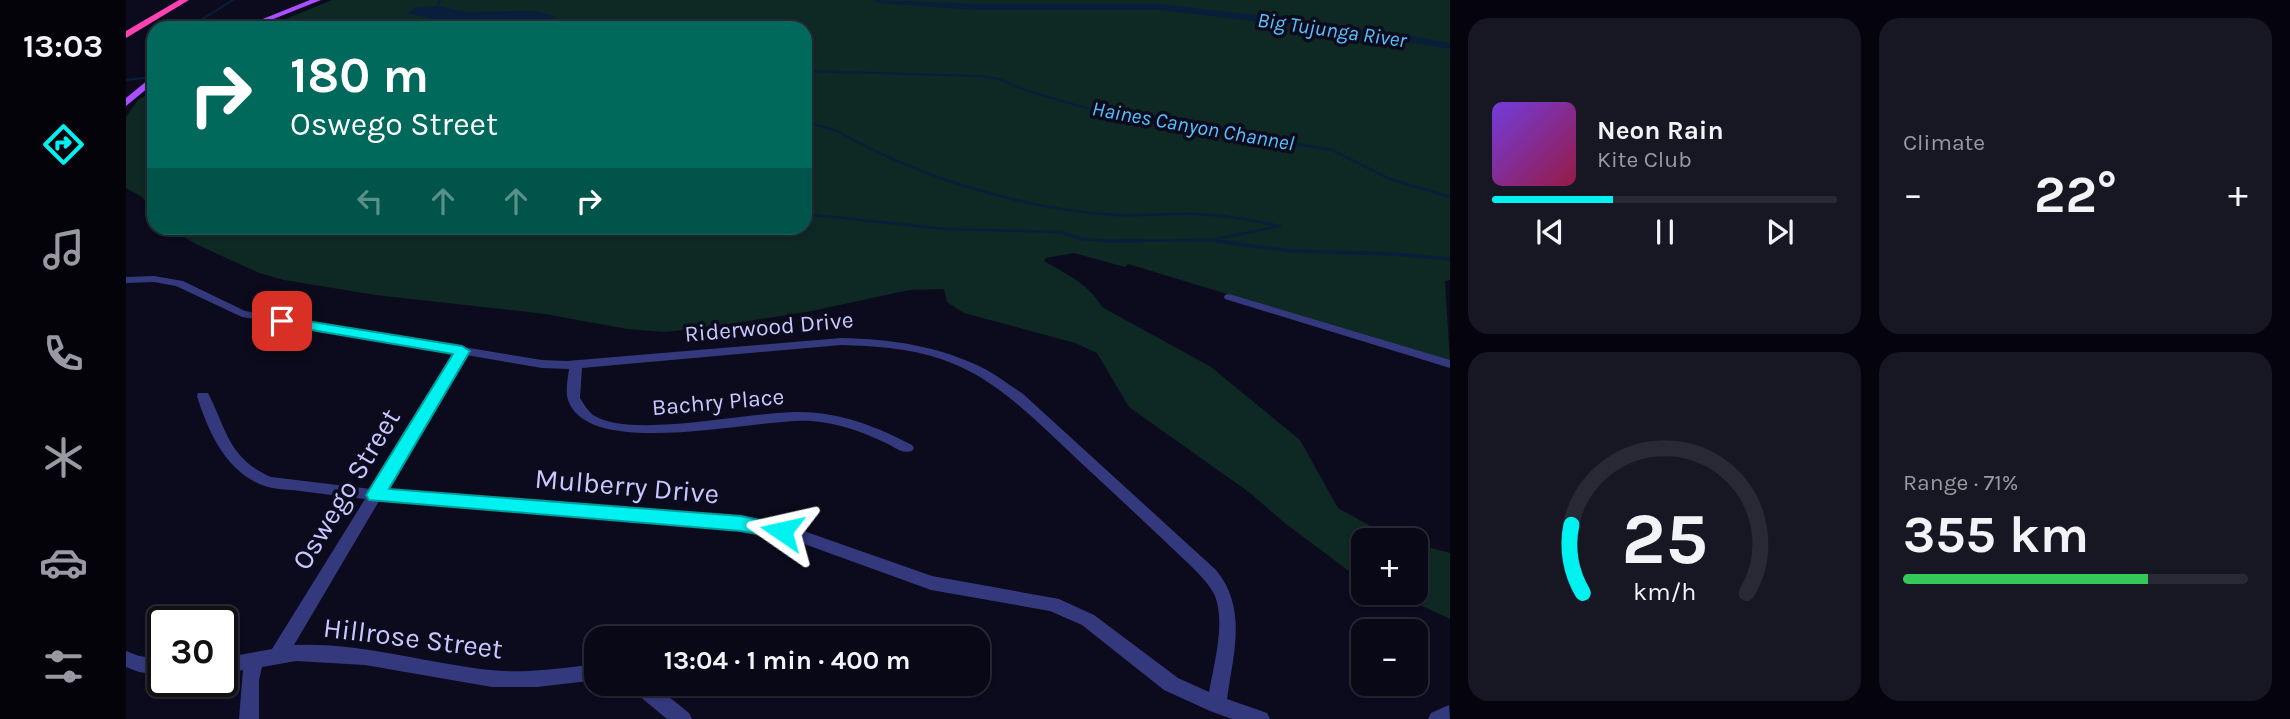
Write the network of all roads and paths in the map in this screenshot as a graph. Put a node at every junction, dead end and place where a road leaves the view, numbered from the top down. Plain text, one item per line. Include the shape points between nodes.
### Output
1 (185, 0) edge
2 (317, 0) edge
3 (150, 21) edge
4 (262, 21) edge
5 (147, 23) edge
6 (126, 35) edge
7 (147, 36) edge
8 (126, 47) edge
9 (147, 84) edge
10 (126, 103) edge
11 (126, 280) edge
12 (1228, 297) dead end
13 (462, 351) junction
14 (1450, 364) edge
15 (576, 365) junction
16 (204, 396) dead end
17 (907, 448) dead end
18 (376, 495) junction
19 (277, 657) junction
20 (126, 659) edge
21 (254, 661) junction
22 (147, 664) edge
23 (238, 664) edge
24 (584, 674) edge
25 (654, 696) edge
26 (1217, 705) junction
27 (249, 719) edge
28 (682, 719) edge
29 (1260, 719) edge

1 - 3 highway
2 - 4 main road
5 - 6 highway
7 - 8 highway
9 - 10 main road
11 - 13 street, Riderwood Drive via 179,283 242,314
12 - 14 street
13 - 15 street, Riderwood Drive
13 - 18 street, Oswego Street
15 - 17 street, Bachry Place via 573,398 577,406 591,419 613,427 653,429 802,416 884,435
15 - 26 street, Riderwood Drive via 851,339 911,346 978,370 1034,411 1214,580 1225,601 1227,621
16 - 18 street, Mulberry Drive via 208,414 234,458 257,478
18 - 19 street, Oswego Street
18 - 26 street, Mulberry Drive via 741,523 782,531 931,583 1052,604 1100,629 1162,679
19 - 21 street, Hillrose Street
19 - 24 street, Hillrose Street via 296,653 365,657 492,679
20 - 22 street
21 - 23 street, Hillrose Street
21 - 27 street
25 - 28 street
26 - 29 street, Mulberry Drive

